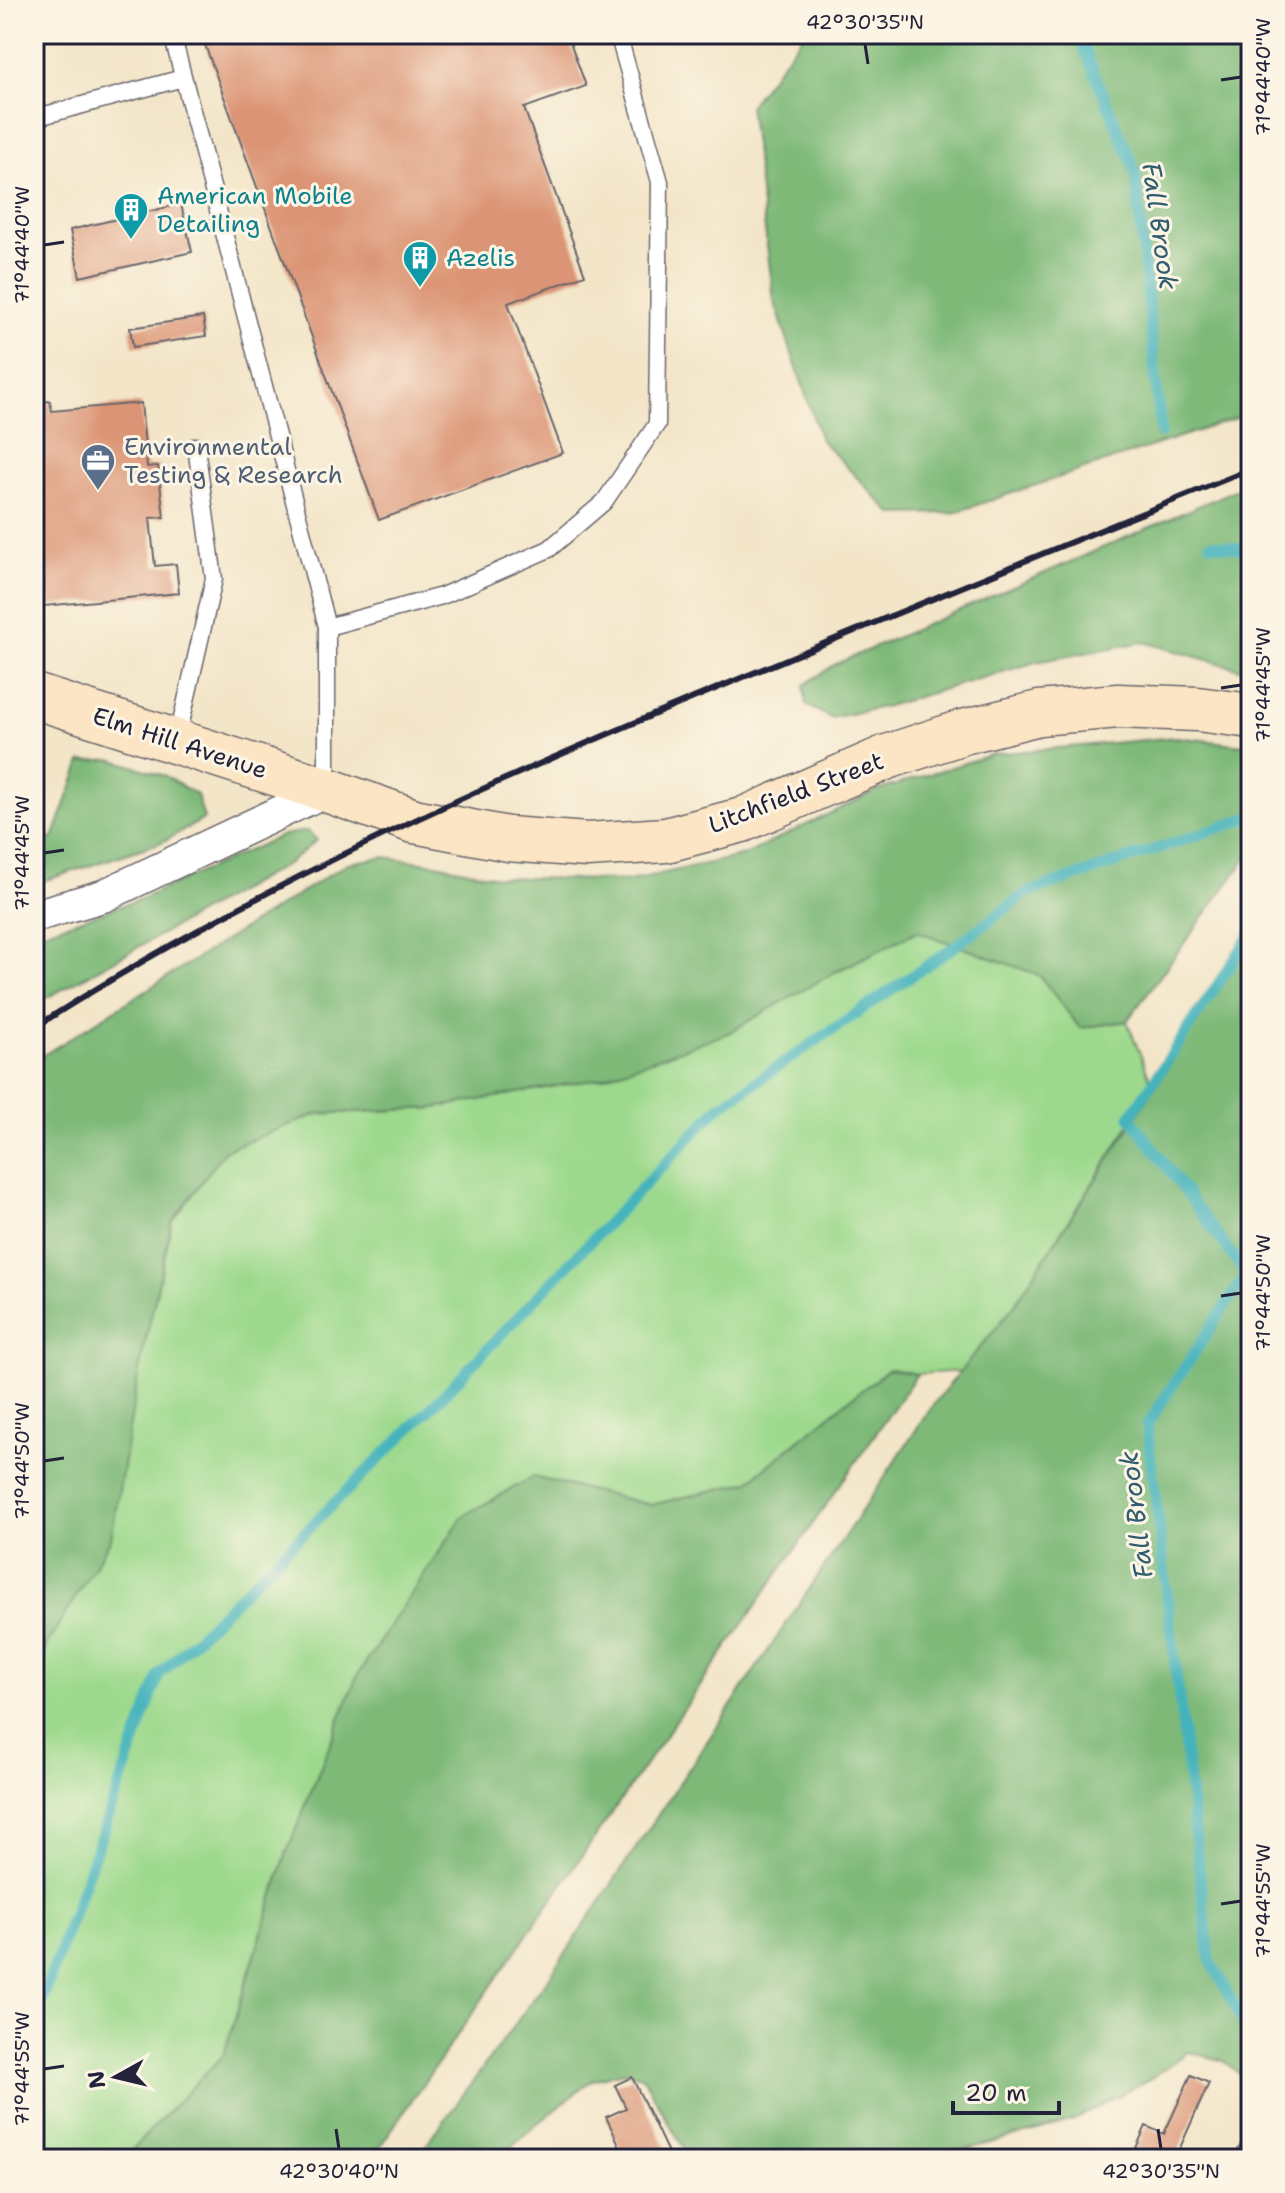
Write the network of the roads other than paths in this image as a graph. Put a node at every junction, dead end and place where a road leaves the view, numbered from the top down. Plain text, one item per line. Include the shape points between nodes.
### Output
1 (172, 34) edge
2 (618, 34) edge
3 (183, 78) junction
4 (34, 118) edge
5 (196, 446) dead end
6 (327, 627) junction
7 (34, 696) edge
8 (1251, 716) edge
9 (176, 742) junction
10 (327, 790) junction
11 (34, 916) edge

1 - 3 lane
2 - 6 lane via 660,182 657,424 604,502 549,549 442,596
3 - 4 lane
3 - 6 lane
5 - 9 lane via 214,579
6 - 10 lane
7 - 9 main road, Elm Hill Avenue
8 - 10 main road, Litchfield Street via 1118,706 1039,713 887,757 742,820 666,840 587,845 508,839 414,821
9 - 10 main road, Elm Hill Avenue
10 - 11 street via 103,896

